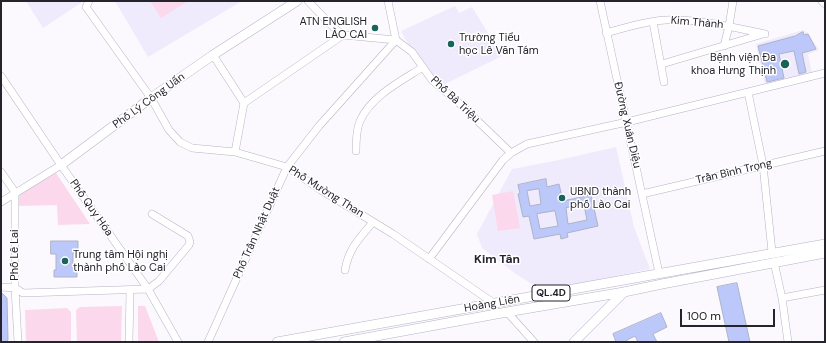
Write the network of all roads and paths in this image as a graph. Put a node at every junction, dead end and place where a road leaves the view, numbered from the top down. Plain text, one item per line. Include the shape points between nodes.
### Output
1 (297, 1) edge
2 (308, 1) edge
3 (388, 1) edge
4 (600, 1) edge
5 (733, 1) edge
6 (87, 4) edge
7 (653, 22) junction
8 (729, 26) junction
9 (606, 33) junction
10 (343, 35) junction
11 (396, 40) junction
12 (724, 46) junction
13 (213, 56) junction
14 (662, 64) junction
15 (423, 67) junction
16 (825, 73) edge
17 (1, 76) edge
18 (664, 82) dead end
19 (748, 92) junction
20 (151, 98) junction
21 (244, 103) junction
22 (627, 122) junction
23 (356, 151) dead end
24 (825, 151) edge
25 (235, 152) junction
26 (511, 153) junction
27 (60, 165) junction
28 (763, 165) junction
29 (287, 167) junction
30 (1, 172) edge
31 (15, 192) junction
32 (642, 194) junction
33 (1, 202) edge
34 (152, 214) dead end
35 (372, 222) junction
36 (825, 244) edge
37 (772, 252) junction
38 (825, 253) edge
39 (429, 259) junction
40 (774, 262) junction
41 (345, 270) dead end
42 (659, 274) junction
43 (624, 280) junction
44 (662, 284) junction
45 (1, 287) edge
46 (15, 288) junction
47 (581, 288) junction
48 (148, 289) junction
49 (825, 290) edge
50 (130, 291) junction
51 (624, 292) junction
52 (782, 298) junction
53 (584, 299) junction
54 (495, 304) junction
55 (507, 312) junction
56 (18, 342) edge
57 (129, 342) edge
58 (178, 342) edge
59 (208, 342) edge
60 (277, 342) edge
61 (344, 342) edge
62 (534, 342) edge
63 (574, 342) edge
64 (788, 342) edge

1 - 13 main road, Phố Lý Công Uẩn
2 - 10 street
3 - 11 street
4 - 9 street, Đường Xuân Diệu
5 - 8 street
6 - 20 street, Phố Mường Than
7 - 8 street, Kim Thành via 678,20
7 - 9 street, Kim Thành
7 - 14 street
8 - 12 street
8 - 12 street, Kim Thành via 765,34
9 - 22 street, Đường Xuân Diệu
10 - 11 street
10 - 21 street
11 - 15 street, Phố Bà Triệu via 412,52
11 - 29 street, Phố Trần Nhật Duật via 319,126
12 - 14 street
13 - 20 main road, Phố Lý Công Uẩn
13 - 21 street
14 - 18 street
15 - 23 street via 396,84 368,108 360,121
15 - 26 street, Phố Bà Triệu via 432,80
16 - 19 street
17 - 27 street, Phố Quy Hóa
19 - 22 street
19 - 28 street
20 - 25 street, Phố Mường Than via 169,130 180,142 201,150
20 - 27 main road, Phố Lý Công Uẩn
21 - 25 street
22 - 26 street via 527,144
22 - 32 street, Đường Xuân Diệu
24 - 28 street, Trần Bình Trọng
25 - 29 street, Phố Mường Than
26 - 39 street via 503,160
27 - 31 street, Phố Lý Công Uẩn
27 - 48 street, Phố Quy Hóa
28 - 32 street, Trần Bình Trọng
28 - 37 street
29 - 35 street, Phố Mường Than
29 - 59 street, Phố Trần Nhật Duật
30 - 31 street
31 - 33 street, Phố Lý Công Uẩn
31 - 46 street, Phố Lê Lai
32 - 42 street, Đường Xuân Diệu
34 - 48 street via 188,236 190,242 159,280
35 - 39 street, Phố Mường Than
35 - 41 street via 351,250
36 - 37 main road, Hoàng Liên / QL.4D
37 - 40 main road
37 - 42 main road, Hoàng Liên / QL.4D
38 - 40 main road, Hoàng Liên / QL.4D
39 - 54 street, Phố Mường Than
40 - 44 main road, Hoàng Liên / QL.4D
40 - 52 street
42 - 43 main road, Hoàng Liên / QL.4D
42 - 44 main road
43 - 47 main road, Hoàng Liên / QL.4D
43 - 51 main road
44 - 51 main road, Hoàng Liên / QL.4D
45 - 46 street
46 - 50 street via 23,293
46 - 56 street, Phố Lê Lai
47 - 53 main road
47 - 54 main road, Hoàng Liên / QL.4D
48 - 50 street
48 - 58 street, Phố Quy Hóa
49 - 52 street
50 - 57 street
51 - 53 main road, Hoàng Liên / QL.4D
51 - 63 main road
52 - 64 street
53 - 55 main road, Hoàng Liên / QL.4D
54 - 55 main road
54 - 60 main road, Hoàng Liên / QL.4D
55 - 61 main road, Hoàng Liên / QL.4D
55 - 62 street

